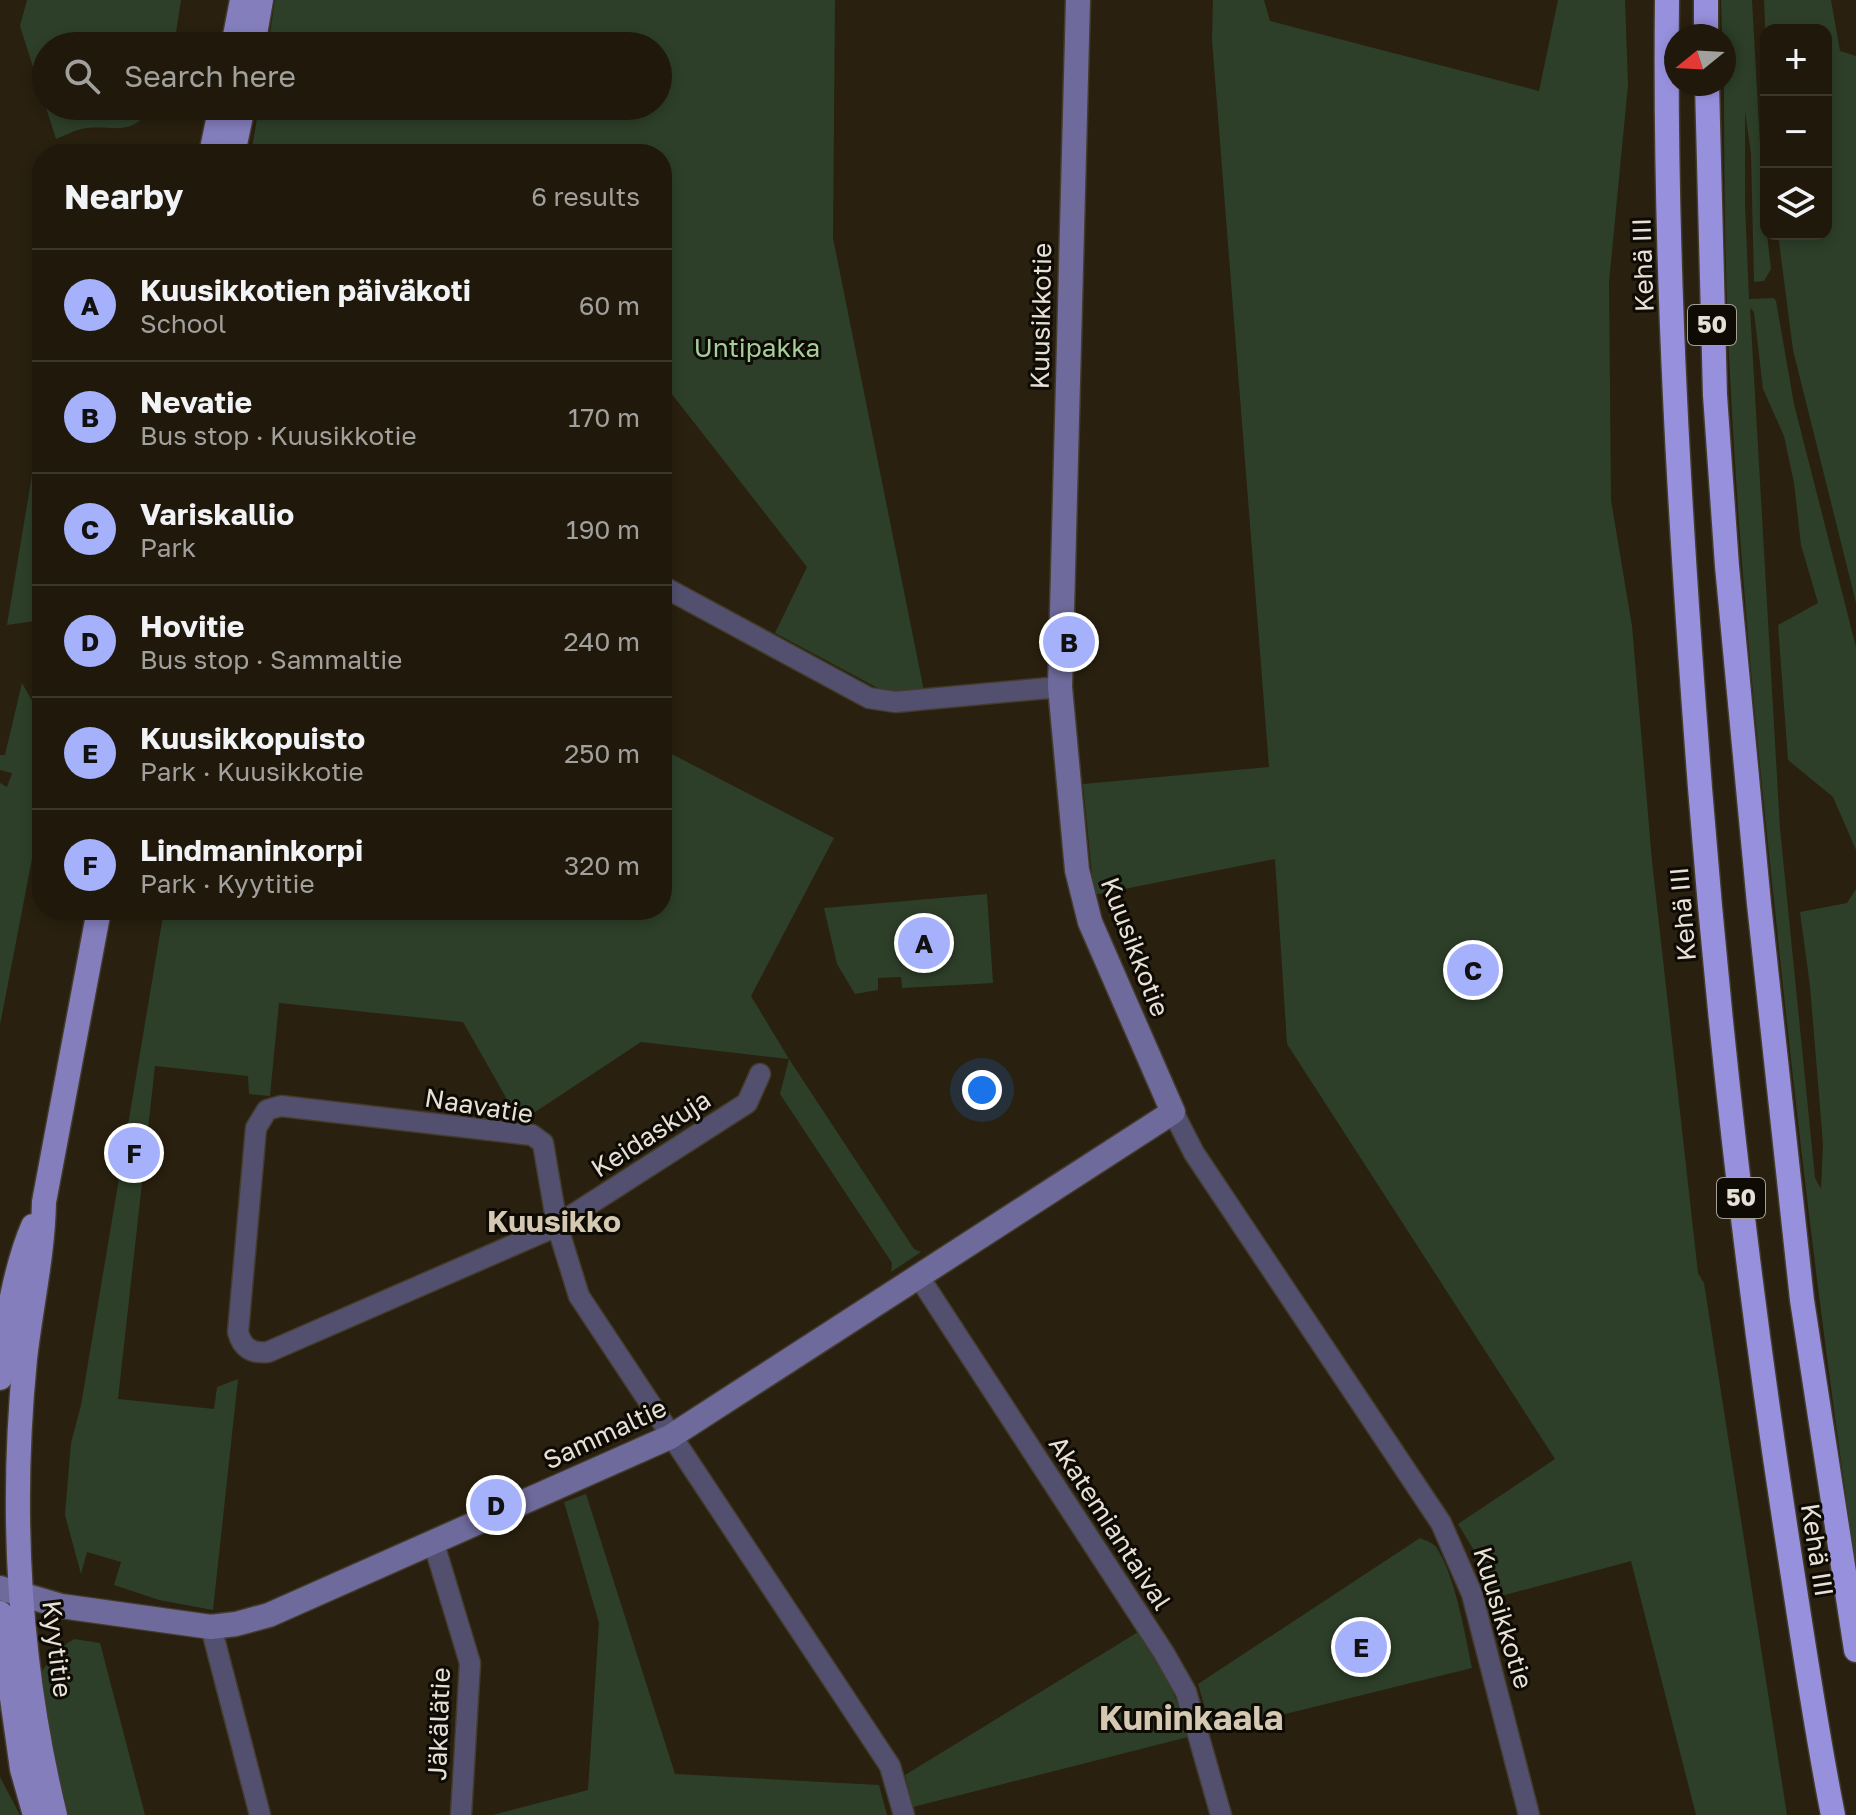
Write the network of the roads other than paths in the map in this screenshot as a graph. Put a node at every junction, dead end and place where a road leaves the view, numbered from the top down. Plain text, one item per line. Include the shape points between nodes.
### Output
1 (242, 0) edge
2 (261, 0) edge
3 (1078, 0) edge
4 (1655, 0) edge
5 (1667, 0) edge
6 (1706, 0) edge
7 (1667, 24) edge
8 (1706, 24) edge
9 (236, 32) edge
10 (255, 32) edge
11 (1664, 43) edge
12 (1667, 96) edge
13 (1707, 96) edge
14 (218, 120) edge
15 (240, 120) edge
16 (213, 144) edge
17 (235, 144) edge
18 (672, 591) edge
19 (1060, 687) junction
20 (91, 920) edge
21 (97, 920) edge
22 (92, 939) junction
23 (760, 1074) dead end
24 (1173, 1112) junction
25 (44, 1202) junction
26 (557, 1225) junction
27 (919, 1277) junction
28 (0, 1378) edge
29 (670, 1437) junction
30 (434, 1544) junction
31 (11, 1591) edge
32 (0, 1613) edge
33 (211, 1627) junction
34 (1856, 1650) edge
35 (35, 1815) edge
36 (55, 1815) edge
37 (260, 1815) edge
38 (461, 1815) edge
39 (904, 1815) edge
40 (1221, 1815) edge
41 (1529, 1815) edge
42 (1833, 1815) edge

1 - 9 main road
2 - 10 main road
3 - 19 street, Kuusikkotie
4 - 11 highway
5 - 7 highway, Kehä III / 50
6 - 8 highway
12 - 42 highway, Kehä III / 50 via 1678,455 1710,909 1769,1421
13 - 34 highway, Kehä III / 50 via 1715,395 1757,888 1802,1300
14 - 16 main road
15 - 17 main road
18 - 19 street via 869,698 895,702
19 - 24 street, Kuusikkotie via 1082,894
20 - 22 main road, Kyytitie
21 - 22 main road, Kyytitie
22 - 25 main road, Kyytitie
23 - 26 street, Keidaskuja via 747,1103
24 - 27 street, Sammaltie
24 - 41 street, Kuusikkotie via 1194,1153 1441,1523 1472,1594
25 - 28 main road, Kyytitie via 28,1239
25 - 31 main road, Kyytitie via 24,1376
26 - 26 street, Naavatie via 543,1143 532,1135 281,1106 267,1110 256,1128 237,1320 240,1341 256,1353 268,1352
26 - 29 street via 579,1296
27 - 29 street, Sammaltie
27 - 40 street, Akatemiantaival via 1186,1692
29 - 30 street, Sammaltie
29 - 39 street via 890,1766
30 - 33 street, Sammaltie via 269,1615
30 - 38 street, Jäkälätie via 470,1663
31 - 33 street, Sammaltie via 61,1606
31 - 36 main road, Kyytitie
32 - 35 main road, Kyytitie via 22,1769
33 - 37 street

